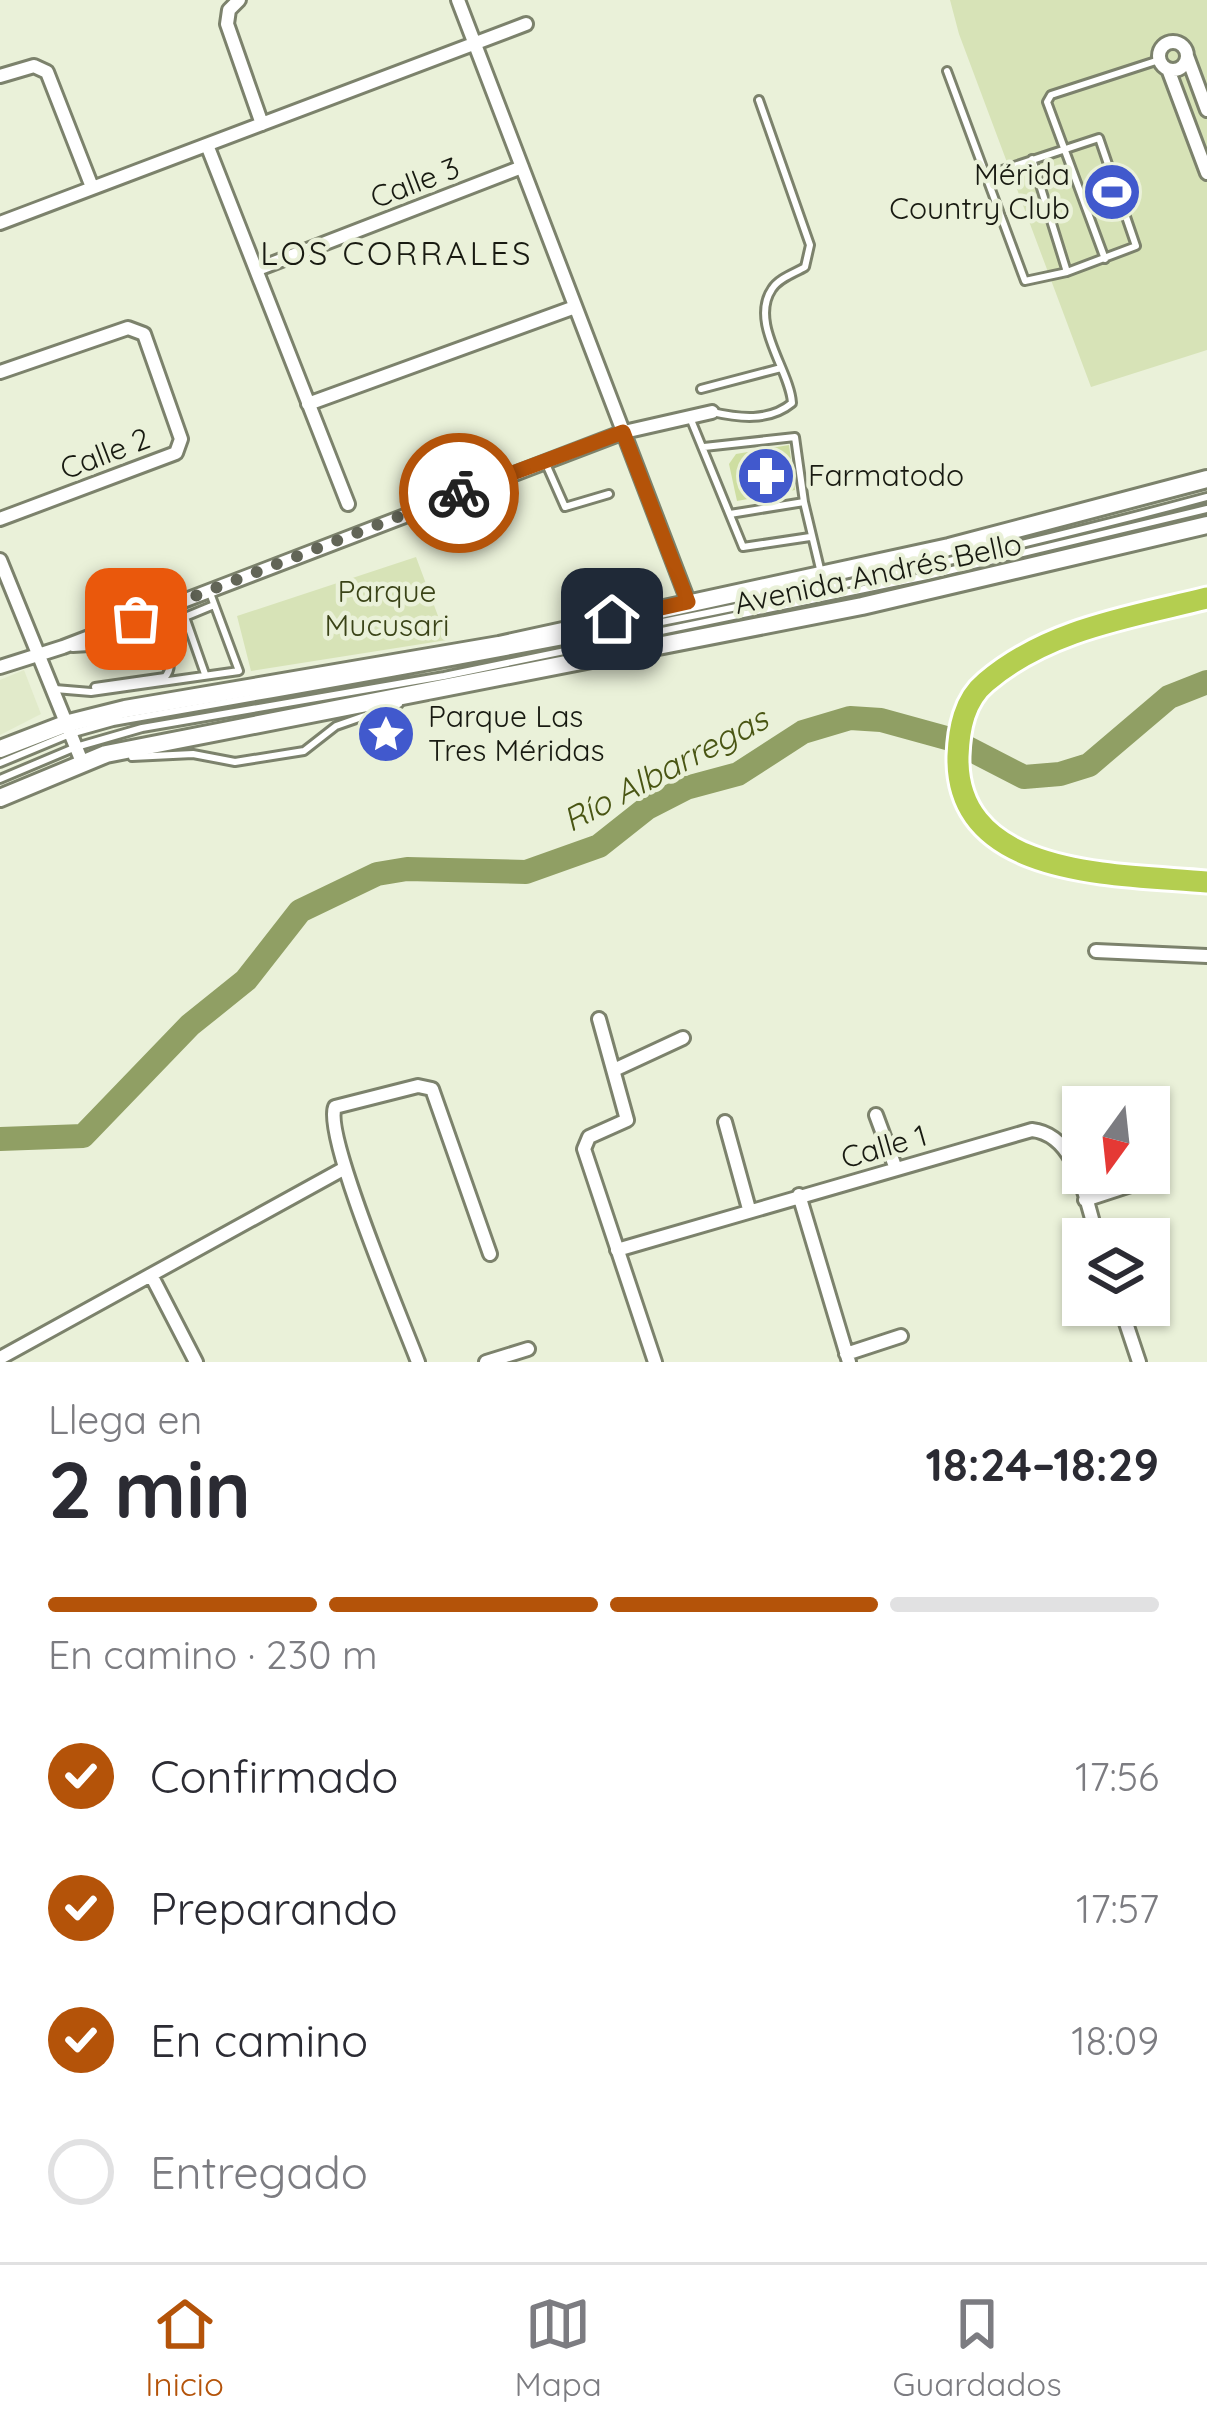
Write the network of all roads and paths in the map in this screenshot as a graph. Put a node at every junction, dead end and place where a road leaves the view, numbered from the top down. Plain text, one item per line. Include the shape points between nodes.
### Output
1 (239, 0) edge
2 (458, 0) edge
3 (526, 24) dead end
4 (476, 44) junction
5 (1187, 56) junction
6 (1164, 65) junction
7 (947, 71) dead end
8 (0, 76) edge
9 (759, 100) dead end
10 (1207, 110) edge
11 (262, 124) junction
12 (207, 146) junction
13 (1064, 147) junction
14 (1032, 159) junction
15 (522, 167) junction
16 (1207, 173) edge
17 (987, 175) junction
18 (92, 187) junction
19 (0, 223) edge
20 (1105, 259) junction
21 (258, 269) junction
22 (1067, 272) junction
23 (575, 307) junction
24 (781, 368) junction
25 (0, 372) edge
26 (701, 389) dead end
27 (308, 404) junction
28 (712, 412) joint
29 (688, 416) junction
30 (623, 432) junction
31 (704, 448) junction
32 (545, 460) junction
33 (1207, 479) edge
34 (609, 494) dead end
35 (1207, 497) edge
36 (804, 502) junction
37 (348, 504) dead end
38 (1207, 509) edge
39 (730, 514) junction
40 (0, 519) edge
41 (1207, 525) edge
42 (811, 537) junction
43 (0, 560) edge
44 (821, 574) junction
45 (209, 591) junction
46 (1207, 598) edge
47 (688, 602) junction
48 (214, 605) junction
49 (63, 647) junction
50 (36, 655) junction
51 (0, 667) edge
52 (206, 676) junction
53 (95, 687) dead end
54 (52, 689) junction
55 (413, 697) junction
56 (73, 741) junction
57 (0, 749) edge
58 (106, 754) junction
59 (0, 763) edge
60 (0, 779) edge
61 (0, 798) edge
62 (1207, 882) edge
63 (1096, 951) dead end
64 (1207, 956) edge
65 (599, 1019) dead end
66 (683, 1037) dead end
67 (614, 1070) junction
68 (876, 1115) dead end
69 (725, 1122) dead end
70 (345, 1168) junction
71 (896, 1169) junction
72 (1103, 1194) edge
73 (799, 1195) junction
74 (1085, 1200) junction
75 (749, 1209) junction
76 (1091, 1218) edge
77 (617, 1250) junction
78 (490, 1254) dead end
79 (151, 1275) junction
80 (1127, 1326) edge
81 (901, 1336) dead end
82 (528, 1349) dead end
83 (0, 1358) edge
84 (847, 1358) edge
85 (196, 1362) edge
86 (418, 1362) edge
87 (486, 1362) edge
88 (655, 1362) edge
89 (1139, 1362) edge

1 - 11 street via 226,24
2 - 4 street
3 - 4 street
4 - 11 street
4 - 15 street
5 - 6 street via 1181,67
5 - 6 street via 1174,42 1162,47
5 - 10 street
6 - 13 lane via 1051,94
6 - 16 street
7 - 17 lane
8 - 18 street via 34,66 47,72
9 - 24 lane via 811,245 805,266 768,300
11 - 12 street
12 - 18 street
12 - 21 street
13 - 14 lane
13 - 20 lane
13 - 20 lane via 1101,139 1136,243
14 - 17 lane
14 - 22 lane
15 - 21 street, Calle 3
15 - 23 street
17 - 22 lane via 1024,281
18 - 19 street
20 - 22 lane
21 - 27 street
23 - 27 street
23 - 30 street
24 - 26 lane
24 - 28 lane via 791,393 786,409 755,418
25 - 40 street, Calle 2 via 128,328 144,334 181,439 176,453
27 - 37 street
28 - 29 street
29 - 30 street
29 - 31 lane
30 - 32 street
30 - 47 street
31 - 36 lane via 795,437
31 - 39 lane
32 - 34 lane via 566,506
32 - 45 street
33 - 44 street, Avenida Andrés Bello
35 - 56 lane via 966,559 113,722
36 - 39 lane
36 - 42 lane
38 - 56 lane via 444,676
39 - 42 lane via 742,548
41 - 55 street, Avenida Andrés Bello via 862,606
42 - 44 lane
43 - 50 street
44 - 47 street, Avenida Andrés Bello
45 - 48 lane
45 - 49 street
46 - 62 highway via 1074,631 1022,657 982,684 959,725 958,762 966,803 988,830 1030,856 1080,872
47 - 56 street, Avenida Andrés Bello via 499,645 125,709
48 - 52 lane via 184,617
48 - 52 lane via 239,671
49 - 50 street
49 - 53 lane via 155,643 167,653 165,677
50 - 51 street
50 - 54 street
52 - 54 lane via 91,692
54 - 56 street
55 - 58 street, Avenida Andrés Bello
55 - 58 lane via 336,726 304,751 235,762
56 - 57 street, Avenida Andrés Bello
56 - 58 street, Avenida Andrés Bello
56 - 59 lane
56 - 60 lane
56 - 61 street, Avenida Andrés Bello
63 - 64 street
65 - 67 street
66 - 67 street
67 - 77 street via 627,1120 589,1137 584,1148
68 - 71 street
69 - 75 street
70 - 78 street via 334,1107 428,1086
70 - 79 street
70 - 86 street
71 - 73 street, Calle 1
71 - 74 street, Calle 1 via 1048,1132 1069,1153
72 - 74 street
73 - 75 street, Calle 1
73 - 84 street
74 - 76 street, Calle 1
75 - 77 street, Calle 1
77 - 88 street
79 - 83 street
79 - 85 street
80 - 89 street
81 - 84 street
82 - 87 street

